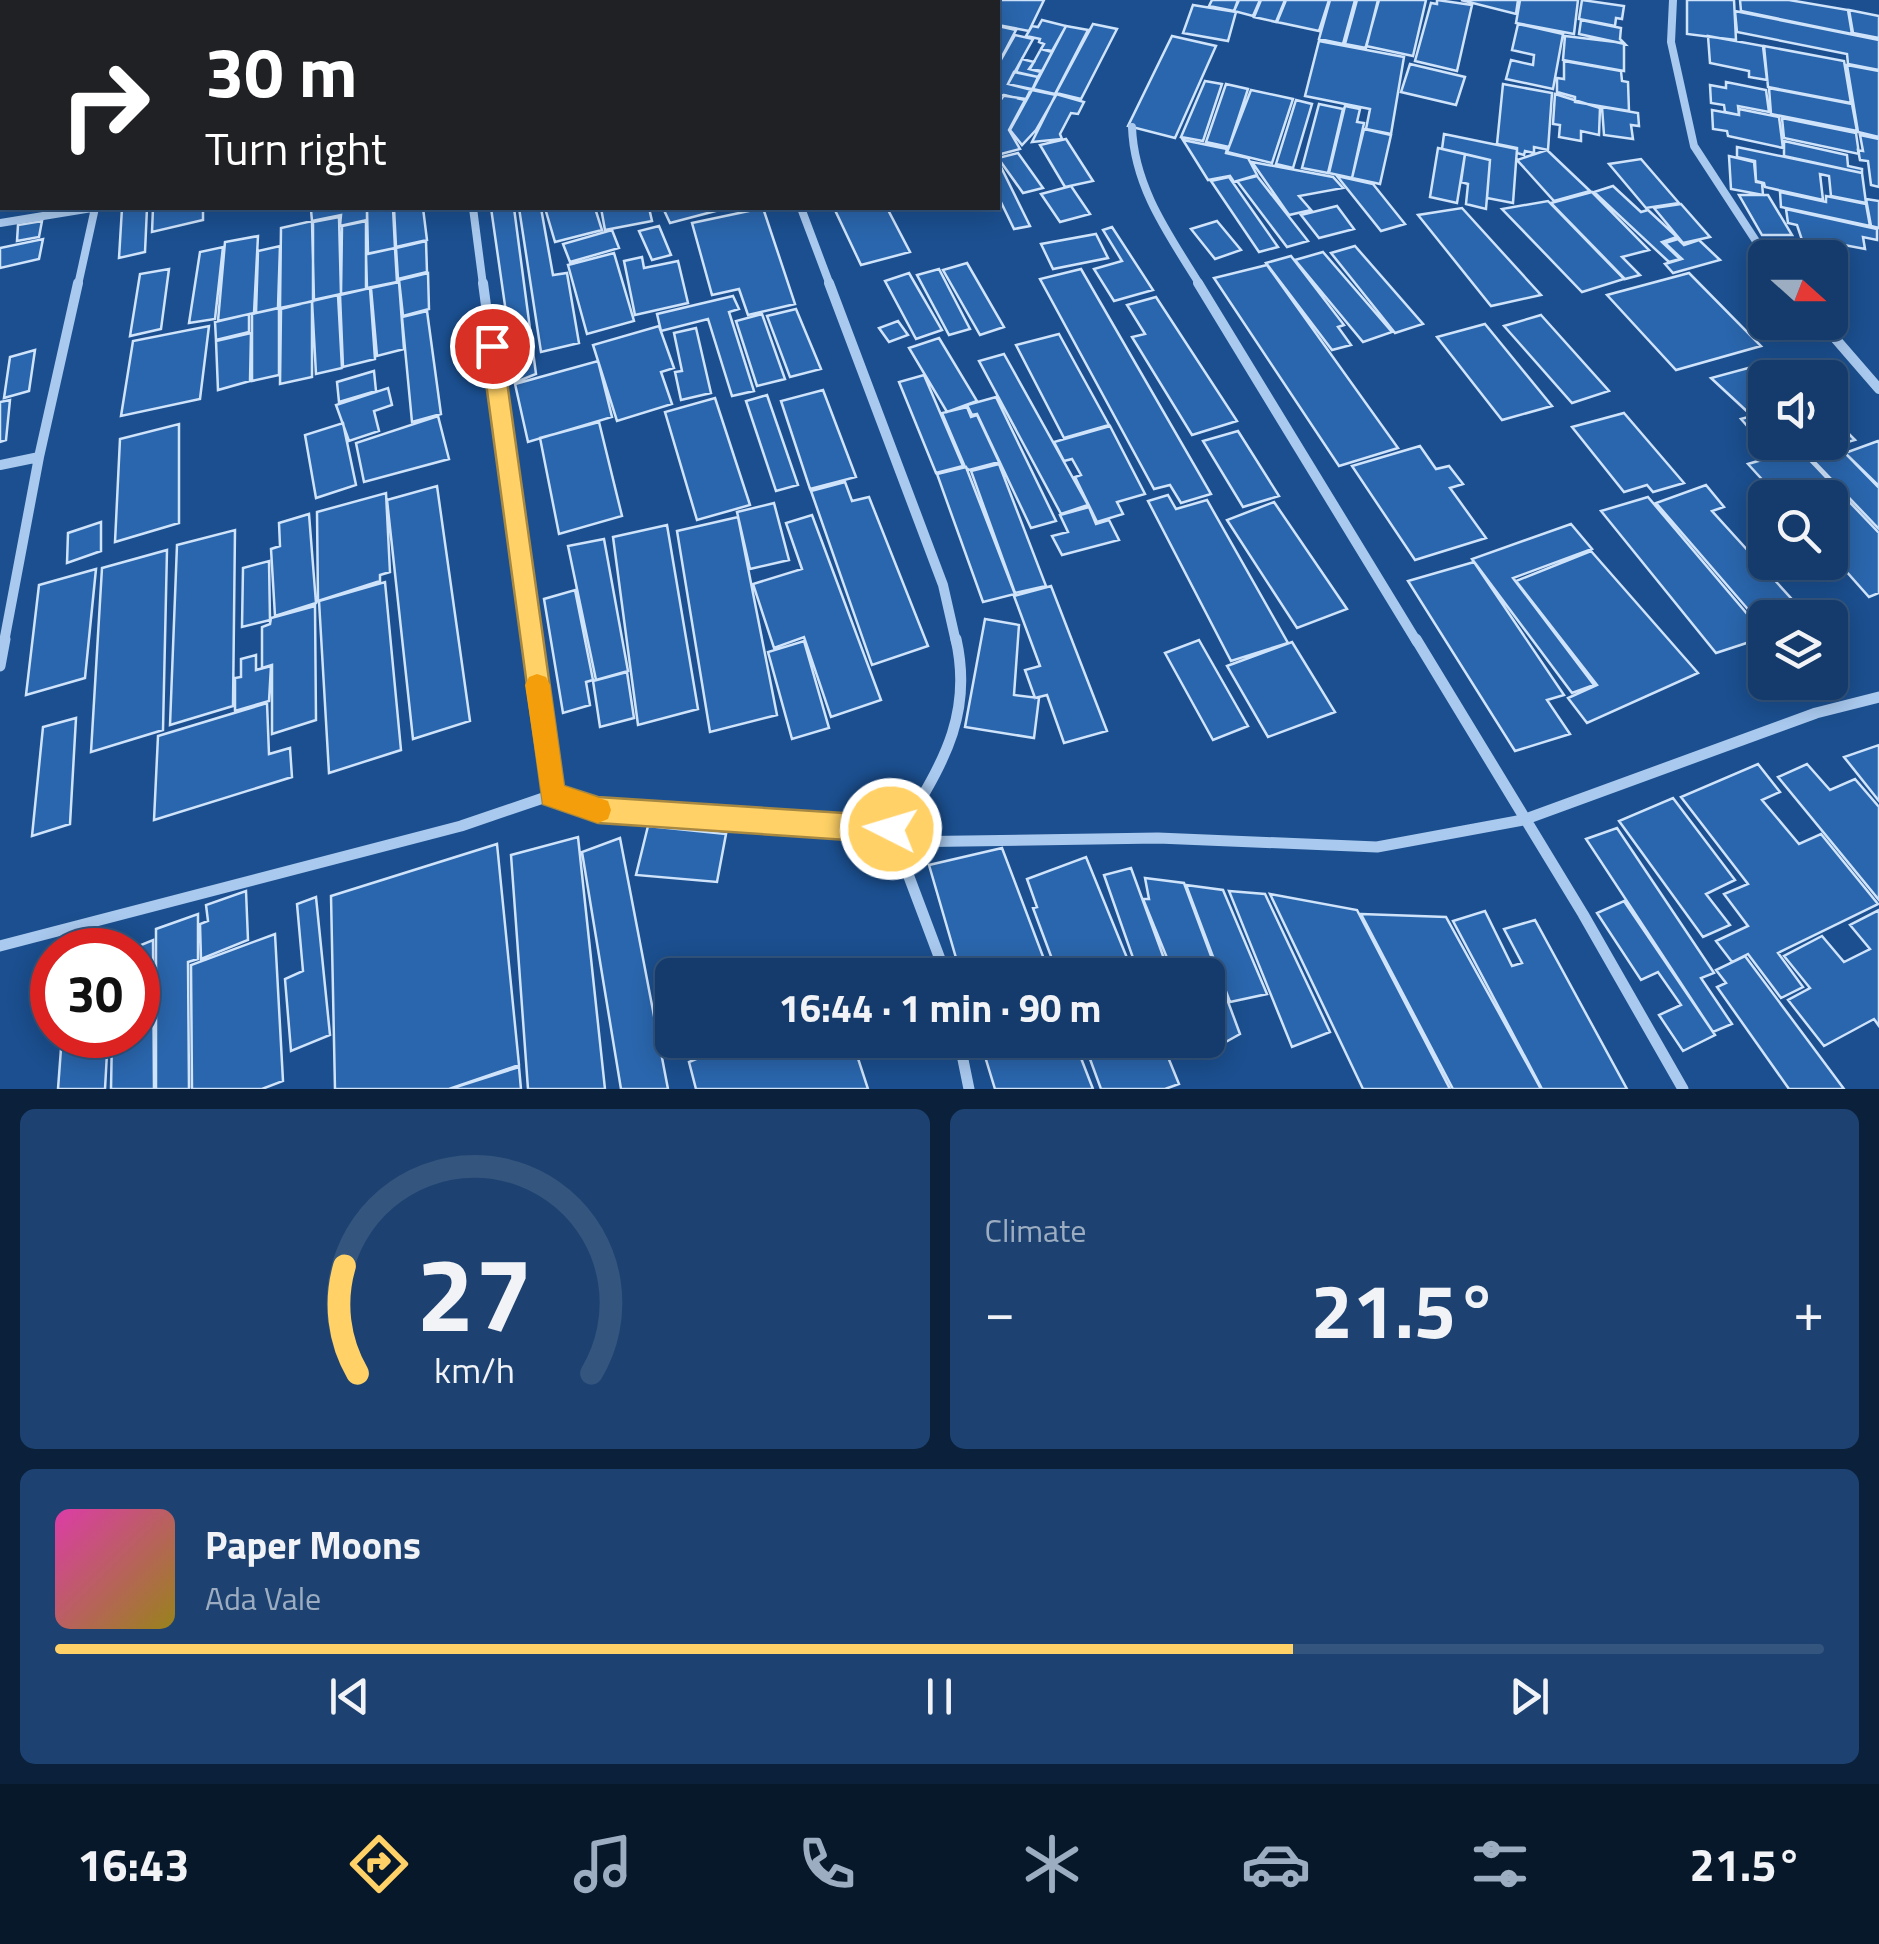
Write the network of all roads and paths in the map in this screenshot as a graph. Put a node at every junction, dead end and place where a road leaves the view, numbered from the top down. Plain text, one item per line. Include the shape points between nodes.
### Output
1 (1672, 0) edge
2 (1132, 128) dead end
3 (81, 210) edge
4 (94, 210) edge
5 (473, 210) edge
6 (802, 210) edge
7 (0, 223) edge
8 (1755, 240) edge
9 (1836, 340) edge
10 (1879, 388) edge
11 (39, 456) junction
12 (0, 465) edge
13 (0, 666) edge
14 (1879, 697) edge
15 (552, 795) junction
16 (1523, 820) junction
17 (896, 842) junction
18 (0, 946) edge
19 (940, 958) edge
20 (963, 1058) edge
21 (969, 1089) edge
22 (1683, 1089) edge

1 - 8 street via 1670,42 1694,146
2 - 16 street via 1133,156 1154,210
3 - 7 street
4 - 11 street
5 - 15 street
6 - 17 street via 943,585 963,672 953,742
9 - 10 street
11 - 12 street
11 - 13 street
14 - 16 street via 1816,713
15 - 17 street via 598,810 891,829
15 - 18 street via 461,826
16 - 17 street via 1377,847 1158,838
16 - 22 street
17 - 19 street
20 - 21 street

